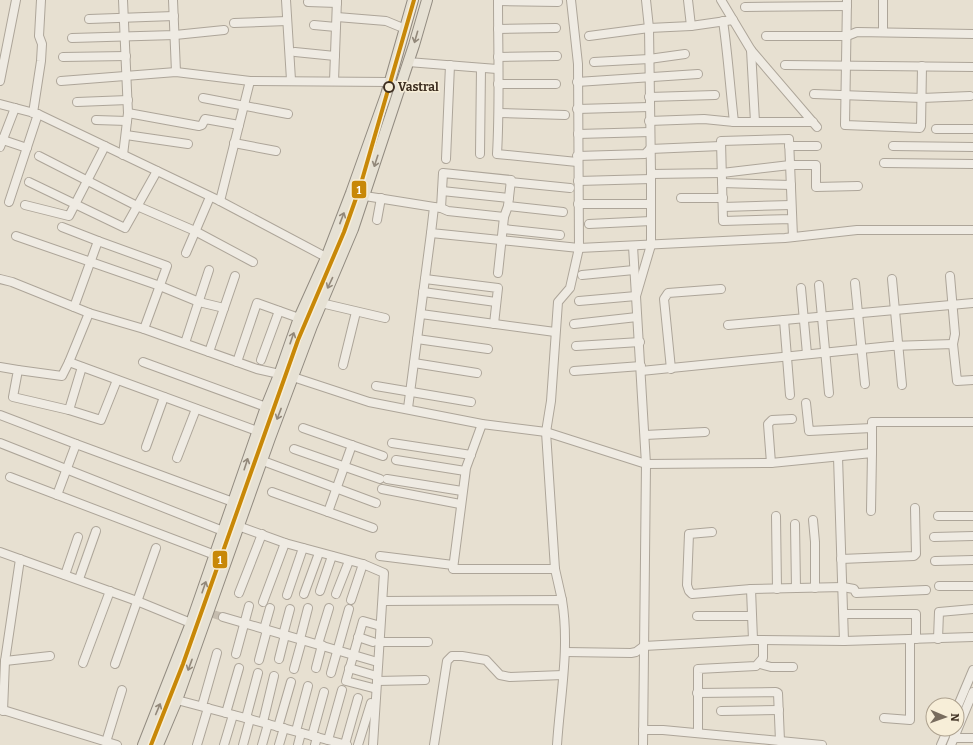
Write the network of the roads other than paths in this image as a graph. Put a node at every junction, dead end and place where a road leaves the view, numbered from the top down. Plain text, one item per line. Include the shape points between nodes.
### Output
1 (16, 0) edge
2 (41, 0) edge
3 (123, 0) edge
4 (173, 0) edge
5 (286, 0) edge
6 (413, 0) edge
7 (427, 0) edge
8 (571, 0) edge
9 (646, 0) edge
10 (688, 0) edge
11 (721, 0) edge
12 (883, 0) edge
13 (498, 1) edge
14 (308, 2) dead end
15 (337, 2) edge
16 (558, 2) dead end
17 (847, 3) edge
18 (745, 7) dead end
19 (174, 16) junction
20 (336, 17) junction
21 (124, 18) junction
22 (89, 19) dead end
23 (733, 20) junction
24 (723, 21) junction
25 (287, 22) junction
26 (234, 23) dead end
27 (314, 25) dead end
28 (691, 26) junction
29 (336, 27) junction
30 (403, 28) dead end
31 (556, 28) dead end
32 (649, 28) junction
33 (498, 29) junction
34 (224, 30) dead end
35 (883, 32) junction
36 (973, 34) edge
37 (175, 35) junction
38 (589, 36) dead end
39 (766, 36) dead end
40 (847, 36) junction
41 (125, 37) junction
42 (72, 38) dead end
43 (751, 50) junction
44 (295, 52) dead end
45 (685, 54) dead end
46 (126, 56) junction
47 (335, 56) junction
48 (557, 56) dead end
49 (63, 57) dead end
50 (498, 57) junction
51 (649, 59) junction
52 (408, 62) junction
53 (594, 62) dead end
54 (450, 65) junction
55 (785, 65) dead end
56 (846, 65) junction
57 (922, 66) junction
58 (973, 66) edge
59 (482, 68) junction
60 (498, 69) junction
61 (176, 72) junction
62 (698, 74) dead end
63 (127, 77) junction
64 (650, 77) junction
65 (0, 80) edge
66 (250, 80) junction
67 (291, 80) junction
68 (61, 81) dead end
69 (334, 81) junction
70 (389, 82) junction
71 (576, 82) junction
72 (498, 84) junction
73 (556, 84) dead end
74 (400, 87) junction
75 (814, 94) dead end
76 (846, 94) junction
77 (715, 95) dead end
78 (970, 96) dead end
79 (649, 97) junction
80 (202, 98) dead end
81 (922, 98) junction
82 (128, 100) junction
83 (77, 102) dead end
84 (0, 104) edge
85 (244, 105) junction
86 (649, 107) junction
87 (15, 108) junction
88 (577, 109) junction
89 (499, 113) junction
90 (36, 114) junction
91 (288, 114) dead end
92 (565, 115) dead end
93 (128, 117) junction
94 (96, 120) dead end
95 (650, 121) junction
96 (734, 122) junction
97 (755, 122) junction
98 (239, 125) junction
99 (936, 129) dead end
100 (973, 129) edge
101 (650, 132) junction
102 (578, 134) junction
103 (126, 135) junction
104 (1, 142) edge
105 (234, 143) junction
106 (188, 144) dead end
107 (105, 146) junction
108 (721, 146) junction
109 (789, 146) junction
110 (817, 146) dead end
111 (893, 146) dead end
112 (973, 147) edge
113 (27, 148) junction
114 (650, 149) junction
115 (276, 151) dead end
116 (480, 154) dead end
117 (123, 155) junction
118 (39, 156) dead end
119 (446, 159) dead end
120 (577, 159) junction
121 (884, 163) dead end
122 (973, 164) edge
123 (790, 165) junction
124 (156, 171) junction
125 (722, 173) junction
126 (651, 176) junction
127 (87, 180) junction
128 (578, 181) junction
129 (29, 182) dead end
130 (510, 182) junction
131 (722, 183) junction
132 (791, 185) junction
133 (858, 186) dead end
134 (570, 188) dead end
135 (442, 191) junction
136 (365, 196) junction
137 (210, 197) junction
138 (381, 198) junction
139 (681, 198) dead end
140 (723, 198) junction
141 (220, 201) junction
142 (8, 202) dead end
143 (509, 202) junction
144 (76, 203) junction
145 (578, 204) junction
146 (651, 204) junction
147 (25, 205) dead end
148 (791, 205) junction
149 (137, 206) junction
150 (437, 207) junction
151 (723, 207) junction
152 (563, 212) dead end
153 (504, 216) junction
154 (792, 219) junction
155 (377, 220) dead end
156 (651, 221) junction
157 (589, 224) dead end
158 (62, 227) dead end
159 (504, 229) junction
160 (973, 230) edge
161 (195, 231) junction
162 (431, 233) junction
163 (560, 235) dead end
164 (16, 236) dead end
165 (792, 237) junction
166 (98, 241) junction
167 (503, 241) junction
168 (651, 245) junction
169 (633, 246) junction
170 (579, 248) junction
171 (186, 253) dead end
172 (326, 258) junction
173 (90, 262) junction
174 (253, 262) dead end
175 (339, 264) junction
176 (209, 270) dead end
177 (634, 270) junction
178 (498, 273) dead end
179 (582, 275) dead end
180 (235, 276) dead end
181 (950, 276) dead end
182 (0, 279) edge
183 (425, 279) junction
184 (892, 279) dead end
185 (855, 283) dead end
186 (819, 285) dead end
187 (160, 286) junction
188 (800, 288) dead end
189 (721, 289) dead end
190 (423, 292) junction
191 (636, 296) junction
192 (578, 301) dead end
193 (199, 302) junction
194 (496, 302) junction
195 (973, 303) edge
196 (321, 304) junction
197 (953, 305) junction
198 (74, 307) junction
199 (224, 308) junction
200 (896, 310) junction
201 (279, 311) junction
202 (356, 312) junction
203 (89, 313) junction
204 (858, 313) junction
205 (421, 314) junction
206 (637, 317) junction
207 (822, 317) junction
208 (299, 318) junction
209 (385, 318) dead end
210 (804, 319) junction
211 (784, 320) junction
212 (494, 324) junction
213 (574, 324) dead end
214 (728, 325) dead end
215 (144, 329) junction
216 (555, 332) junction
217 (417, 338) junction
218 (640, 342) junction
219 (185, 344) junction
220 (953, 344) junction
221 (576, 346) dead end
222 (899, 346) junction
223 (488, 349) dead end
224 (862, 349) junction
225 (209, 352) junction
226 (826, 352) junction
227 (807, 354) junction
228 (787, 356) junction
229 (261, 360) dead end
230 (69, 362) junction
231 (143, 362) dead end
232 (237, 362) junction
233 (414, 363) junction
234 (343, 366) dead end
235 (0, 367) edge
236 (82, 367) junction
237 (641, 369) junction
238 (671, 369) junction
239 (18, 370) junction
240 (574, 371) dead end
241 (477, 373) dead end
242 (280, 375) junction
243 (293, 377) junction
244 (117, 380) junction
245 (973, 380) edge
246 (865, 384) dead end
247 (902, 385) dead end
248 (376, 386) dead end
249 (410, 392) junction
250 (829, 393) dead end
251 (790, 395) dead end
252 (164, 397) junction
253 (471, 402) dead end
254 (806, 403) dead end
255 (266, 407) junction
256 (408, 408) junction
257 (196, 409) junction
258 (69, 410) junction
259 (0, 415) edge
260 (792, 419) dead end
261 (973, 422) edge
262 (482, 424) junction
263 (303, 428) dead end
264 (872, 428) junction
265 (257, 431) junction
266 (546, 432) junction
267 (705, 432) dead end
268 (644, 435) junction
269 (0, 443) edge
270 (392, 443) dead end
271 (76, 444) junction
272 (352, 445) junction
273 (146, 447) dead end
274 (294, 449) dead end
275 (872, 453) junction
276 (470, 455) junction
277 (383, 456) dead end
278 (838, 457) junction
279 (177, 458) dead end
280 (396, 460) dead end
281 (263, 461) junction
282 (771, 463) junction
283 (646, 464) junction
284 (344, 466) junction
285 (67, 469) junction
286 (465, 471) junction
287 (10, 477) dead end
288 (337, 489) junction
289 (382, 489) dead end
290 (462, 491) junction
291 (272, 492) dead end
292 (57, 495) junction
293 (233, 502) junction
294 (376, 503) dead end
295 (460, 504) junction
296 (915, 508) dead end
297 (871, 511) dead end
298 (328, 512) junction
299 (776, 516) dead end
300 (938, 516) dead end
301 (973, 516) edge
302 (813, 520) dead end
303 (795, 524) dead end
304 (225, 526) junction
305 (240, 526) junction
306 (373, 528) dead end
307 (96, 531) dead end
308 (712, 532) dead end
309 (262, 534) junction
310 (973, 536) edge
311 (78, 537) dead end
312 (934, 537) dead end
313 (285, 543) junction
314 (156, 548) dead end
315 (303, 548) junction
316 (0, 552) edge
317 (319, 553) junction
318 (215, 555) junction
319 (332, 556) junction
320 (380, 556) dead end
321 (20, 559) junction
322 (841, 559) junction
323 (973, 560) edge
324 (349, 561) junction
325 (935, 561) dead end
326 (363, 564) junction
327 (453, 565) junction
328 (555, 570) junction
329 (65, 575) junction
330 (79, 579) junction
331 (939, 586) dead end
332 (973, 586) edge
333 (843, 587) junction
334 (796, 588) junction
335 (815, 588) junction
336 (777, 589) junction
337 (751, 590) junction
338 (926, 590) dead end
339 (110, 591) junction
340 (320, 591) dead end
341 (239, 594) dead end
342 (304, 594) dead end
343 (336, 594) dead end
344 (287, 595) dead end
345 (351, 600) dead end
346 (562, 600) junction
347 (136, 601) junction
348 (383, 601) junction
349 (263, 602) dead end
350 (249, 606) dead end
351 (270, 608) dead end
352 (308, 608) dead end
353 (328, 608) dead end
354 (290, 609) dead end
355 (349, 609) dead end
356 (973, 609) edge
357 (844, 614) junction
358 (697, 616) dead end
359 (752, 616) junction
360 (223, 617) tunnel mouth
361 (191, 623) junction
362 (244, 624) junction
363 (377, 625) dead end
364 (203, 628) junction
365 (266, 630) junction
366 (284, 635) junction
367 (358, 637) junction
368 (973, 637) edge
369 (301, 639) junction
370 (913, 639) junction
371 (938, 639) junction
372 (753, 640) junction
373 (763, 641) junction
374 (844, 641) junction
375 (377, 642) junction
376 (428, 642) dead end
377 (320, 644) junction
378 (644, 646) junction
379 (337, 650) junction
380 (566, 652) junction
381 (217, 653) dead end
382 (236, 654) dead end
383 (353, 654) junction
384 (50, 656) dead end
385 (279, 659) dead end
386 (259, 660) dead end
387 (5, 661) junction
388 (374, 661) dead end
389 (83, 663) dead end
390 (115, 664) dead end
391 (760, 664) junction
392 (793, 667) dead end
393 (239, 668) dead end
394 (316, 668) dead end
395 (349, 668) junction
396 (294, 669) dead end
397 (973, 670) edge
398 (258, 673) dead end
399 (331, 673) dead end
400 (563, 675) junction
401 (274, 676) dead end
402 (425, 680) dead end
403 (374, 681) junction
404 (291, 682) dead end
405 (308, 686) dead end
406 (122, 690) dead end
407 (342, 690) dead end
408 (324, 692) dead end
409 (973, 692) edge
410 (697, 693) junction
411 (962, 697) edge
412 (358, 698) dead end
413 (177, 700) junction
414 (371, 703) dead end
415 (205, 707) junction
416 (2, 710) edge
417 (779, 710) junction
418 (721, 711) dead end
419 (230, 714) junction
420 (884, 718) dead end
421 (248, 719) junction
422 (265, 723) junction
423 (281, 727) junction
424 (643, 730) junction
425 (299, 732) junction
426 (698, 733) junction
427 (973, 738) edge
428 (315, 739) edge
429 (780, 741) junction
430 (953, 741) edge
431 (106, 742) junction
432 (332, 742) edge
433 (117, 745) edge
434 (143, 745) edge
435 (158, 745) edge
436 (197, 745) edge
437 (224, 745) edge
438 (243, 745) edge
439 (262, 745) edge
440 (279, 745) edge
441 (298, 745) edge
442 (346, 745) edge
443 (358, 745) edge
444 (373, 745) edge
445 (434, 745) edge
446 (556, 745) edge
447 (643, 745) edge
448 (822, 745) edge

1 - 65 street
2 - 90 street via 39,36 42,44
3 - 21 street
4 - 19 street
5 - 25 street
6 - 70 main road
7 -> 52 main road
8 - 71 street via 578,64
9 - 32 street
10 - 28 street
11 - 23 street
12 - 35 street
13 - 16 street
13 - 33 street
14 - 15 street
15 - 20 street
17 - 18 street
17 - 40 street
19 - 21 street
19 - 37 street
20 - 29 street
20 - 30 street via 386,21
21 - 22 street
21 - 41 street
23 - 24 street
23 - 43 street
24 - 28 street
24 - 96 street via 730,66
25 - 26 street
25 - 67 street
27 - 29 street
28 - 32 street
29 - 47 street
31 - 33 street
32 - 38 street
32 - 51 street
33 - 50 street
34 - 37 street
35 - 36 street
35 - 40 street via 857,32
37 - 41 street
37 - 61 street
39 - 40 street
40 - 56 street
41 - 42 street
41 - 46 street
43 - 97 street
43 - 97 street via 815,125
44 - 47 street
45 - 51 street
46 - 49 street
46 - 63 street
47 - 69 street
48 - 50 street
50 - 60 street
51 - 53 street
51 - 64 street
52 - 54 street
52 - 74 main road
54 - 59 street
54 - 119 street
55 - 56 street
56 - 57 street
56 - 76 street
57 - 58 street
57 - 81 street
59 - 60 street
59 - 116 street
60 - 72 street
61 - 63 street
61 - 66 street
62 - 64 street
63 - 68 street
63 - 82 street
64 - 71 street
64 - 79 street
66 - 67 street
66 - 85 street
67 - 69 street
69 - 70 street
70 - 74 street
172 -> 70 main road via 354,186
71 - 88 street
72 - 73 street
72 - 89 street
74 -> 136 main road
75 - 76 street
76 - 81 street
76 - 81 street via 845,125 918,129 921,126
77 - 79 street
78 - 81 street
79 - 86 street
80 - 85 street
82 - 83 street
82 - 93 street
84 - 87 street
85 - 91 street
85 - 98 street
86 - 88 street
86 - 95 street
87 - 90 street
87 - 104 street
88 - 102 street
89 - 92 street
89 - 120 street via 497,154
90 - 107 street
90 - 113 street
93 - 94 street
93 - 98 street via 199,126 205,119
93 - 103 street
95 - 96 street
95 - 101 street
96 - 97 street
98 - 105 street
99 - 100 street
101 - 102 street
101 - 114 street
102 - 120 street
103 - 106 street
103 - 117 street
104 - 113 street
105 - 115 street
105 - 141 street
107 - 117 street
107 - 127 street
108 - 109 street via 721,141 789,139
108 - 114 street
108 - 125 street
109 - 110 street
109 - 123 street
111 - 112 street
113 - 142 street
114 - 120 street via 645,154
114 - 126 street
117 - 124 street
118 - 127 street
120 - 128 street
121 - 122 street
123 - 125 street
123 - 132 street
123 - 133 street via 816,165 816,187
124 - 137 street
124 - 149 street
125 - 126 street
125 - 131 street
126 - 128 street
126 - 146 street
127 - 144 street
127 - 149 street
128 - 145 street
129 - 144 street
130 - 134 street
130 - 135 street via 511,180 443,173
130 - 143 street
131 - 132 street
131 - 140 street
132 - 148 street
135 - 143 street
135 - 150 street
136 - 138 street
136 - 175 main road
137 - 141 street
137 - 161 street
138 - 150 street
138 - 155 street
139 - 140 street
140 - 151 street
141 - 172 street
143 - 152 street
143 - 153 street
144 - 147 street via 69,216
144 - 149 street via 125,228
145 - 146 street
145 - 170 street
146 - 156 street
148 - 151 street
148 - 154 street
149 - 161 street
150 - 153 street via 448,211
150 - 162 street
151 - 154 street via 723,221
153 - 159 street
154 - 165 street
156 - 157 street
156 - 168 street
158 - 166 street
159 - 163 street
159 - 167 street
160 - 165 street via 857,230
161 - 171 street
161 - 174 street
162 - 167 street
162 - 183 street
164 - 173 street
165 - 168 street
166 - 173 street
166 - 187 street via 167,266
167 - 170 street
167 - 178 street
168 - 169 street
168 - 191 street
169 - 170 street
169 - 177 street
170 - 216 street via 570,288 558,302
172 - 175 street
172 - 208 main road
173 - 187 street
173 - 198 street
175 -> 196 main road
176 - 193 street
177 - 179 street
177 - 191 street
180 - 199 street
181 - 197 street
182 - 198 street
183 - 190 street
183 - 194 street via 498,288
184 - 200 street
185 - 204 street
186 - 207 street
187 - 193 street
187 - 215 street
188 - 210 street
189 - 238 street via 665,295
190 - 194 street
190 - 205 street
191 - 192 street
191 - 206 street
193 - 199 street
193 - 219 street
194 - 212 street
195 - 197 street
196 - 202 street
196 - 243 main road
197 - 200 street
197 - 220 street
198 - 203 street
199 - 225 street
200 - 204 street
200 - 222 street
201 - 208 street
201 - 229 street
201 - 232 street via 256,303
202 - 209 street
202 - 234 street
203 - 215 street
203 - 230 street
204 - 207 street
204 - 224 street
205 - 212 street
205 - 217 street
206 - 213 street
206 - 218 street
207 - 210 street
207 - 226 street
242 -> 208 main road
210 - 211 street
210 - 227 street
211 - 214 street
211 - 228 street
212 - 216 street
215 - 219 street
216 - 266 street via 551,401
217 - 223 street
217 - 233 street
218 - 221 street
218 - 237 street
219 - 225 street
220 - 222 street
220 - 245 street via 957,381
222 - 224 street
222 - 247 street
224 - 226 street
224 - 246 street
225 - 232 street
226 - 227 street
226 - 250 street
227 - 228 street
228 - 238 street
228 - 251 street
230 - 236 street
230 - 239 street via 62,376
231 - 255 street
232 - 242 street
233 - 241 street
233 - 249 street
235 - 239 street
236 - 244 street
236 - 258 street
237 - 238 street
237 - 240 street
237 - 268 street
239 - 258 street via 13,397
242 - 243 street
242 - 255 main road
243 - 256 street via 369,402
243 -> 281 main road
244 - 252 street
244 - 258 street via 101,420
248 - 249 street
249 - 253 street
249 - 256 street
252 - 257 street
252 - 273 street
254 - 264 street via 809,430
255 - 265 main road
256 - 262 street
257 - 265 street
257 - 279 street
259 - 271 street
260 - 282 street via 772,420 768,424
261 - 264 street via 872,422
262 - 266 street
262 - 276 street
263 - 272 street
264 - 275 street
293 -> 265 main road
266 - 283 street
266 - 328 street
267 - 268 street
268 - 283 street
269 - 285 street
270 - 276 street
271 - 285 street
271 - 293 street
272 - 277 street
272 - 284 street
274 - 284 street
275 - 278 street
275 - 297 street
276 - 286 street
278 - 282 street
278 - 322 street
280 - 286 street
281 - 288 street
281 - 305 main road
282 - 283 street
283 - 378 street
284 - 288 street
284 - 290 street via 383,479
285 - 292 street
285 - 304 street
286 - 290 street
287 - 292 street
288 - 294 street
288 - 298 street
289 - 295 street
290 - 295 street
291 - 298 street
292 - 318 street
293 - 304 main road
295 - 327 street
296 - 322 street via 914,556
298 - 306 street
299 - 336 street
300 - 301 street
302 - 335 street
303 - 334 street
304 - 305 street
304 - 318 main road
305 - 309 street
305 - 364 main road via 211,614
307 - 330 street
308 - 337 street via 689,534 689,591 692,594
309 - 313 street
309 - 341 street
310 - 312 street
311 - 329 street
313 - 315 street
313 - 349 street
314 - 347 street
315 - 317 street
315 - 344 street
316 - 321 street
317 - 319 street
317 - 342 street
361 -> 318 main road
319 - 324 street
319 - 340 street
320 - 327 street
321 - 329 street
321 - 387 street
322 - 333 street
323 - 325 street
324 - 326 street
324 - 343 street
326 - 345 street
326 - 348 street via 384,573
327 - 328 street via 453,569
328 - 346 street
329 - 330 street
330 - 339 street
331 - 332 street
333 - 335 street
333 - 338 street via 854,589 856,593
333 - 357 street
334 - 335 street
334 - 336 street
336 - 337 street
337 - 359 street
339 - 347 street
339 - 389 street
346 - 348 street
346 - 380 street
347 - 361 street
347 - 390 street
348 - 375 street
350 - 362 street
351 - 365 street
352 - 369 street
353 - 377 street
354 - 366 street
355 - 379 street
356 - 371 street via 939,612
357 - 370 street via 916,614
357 - 374 street
358 - 359 street
359 - 372 street
360 - 362 street
361 - 364 street
434 -> 361 main road
362 - 365 street
362 - 382 street
363 - 367 street via 363,621
364 -> 413 main road
365 - 366 street
365 - 386 street
366 - 369 street
366 - 385 street
367 - 375 street
367 - 383 street
368 - 371 street
369 - 377 street
369 - 396 street
370 - 371 street
370 - 374 street
370 - 420 street via 910,720
372 - 373 street
372 - 378 street
373 - 374 street
373 - 391 street via 763,658
375 - 376 street
375 - 403 street
377 - 379 street
377 - 394 street
378 - 380 street via 631,653
378 - 424 street
379 - 383 street
379 - 399 street
380 - 400 street
381 - 415 street
383 - 388 street
383 - 395 street
384 - 387 street
387 - 416 street
391 - 392 street via 767,667
391 - 410 street via 698,669
393 - 419 street
395 - 403 street
395 - 403 street via 346,681
397 - 411 street
398 - 421 street
400 - 445 street via 510,677 500,675 486,660 452,656 447,661
400 - 446 street
401 - 422 street
402 - 403 street
403 - 444 street
404 - 423 street
405 - 425 street
406 - 431 street
407 - 432 street
408 - 428 street
409 - 430 street
410 - 417 street via 776,692
410 - 426 street
412 - 442 street
413 - 415 street
413 - 435 main road
414 - 443 street
415 - 419 street
415 - 436 street
416 - 431 street
417 - 418 street
417 - 429 street
419 - 421 street
419 - 437 street
421 - 422 street
421 - 438 street
422 - 423 street
422 - 439 street
423 - 425 street
423 - 440 street
424 - 426 street
424 - 447 street
425 - 428 street
425 - 441 street
426 - 429 street
427 - 430 street
428 - 432 street
429 - 448 street
431 - 433 street
432 - 442 street

